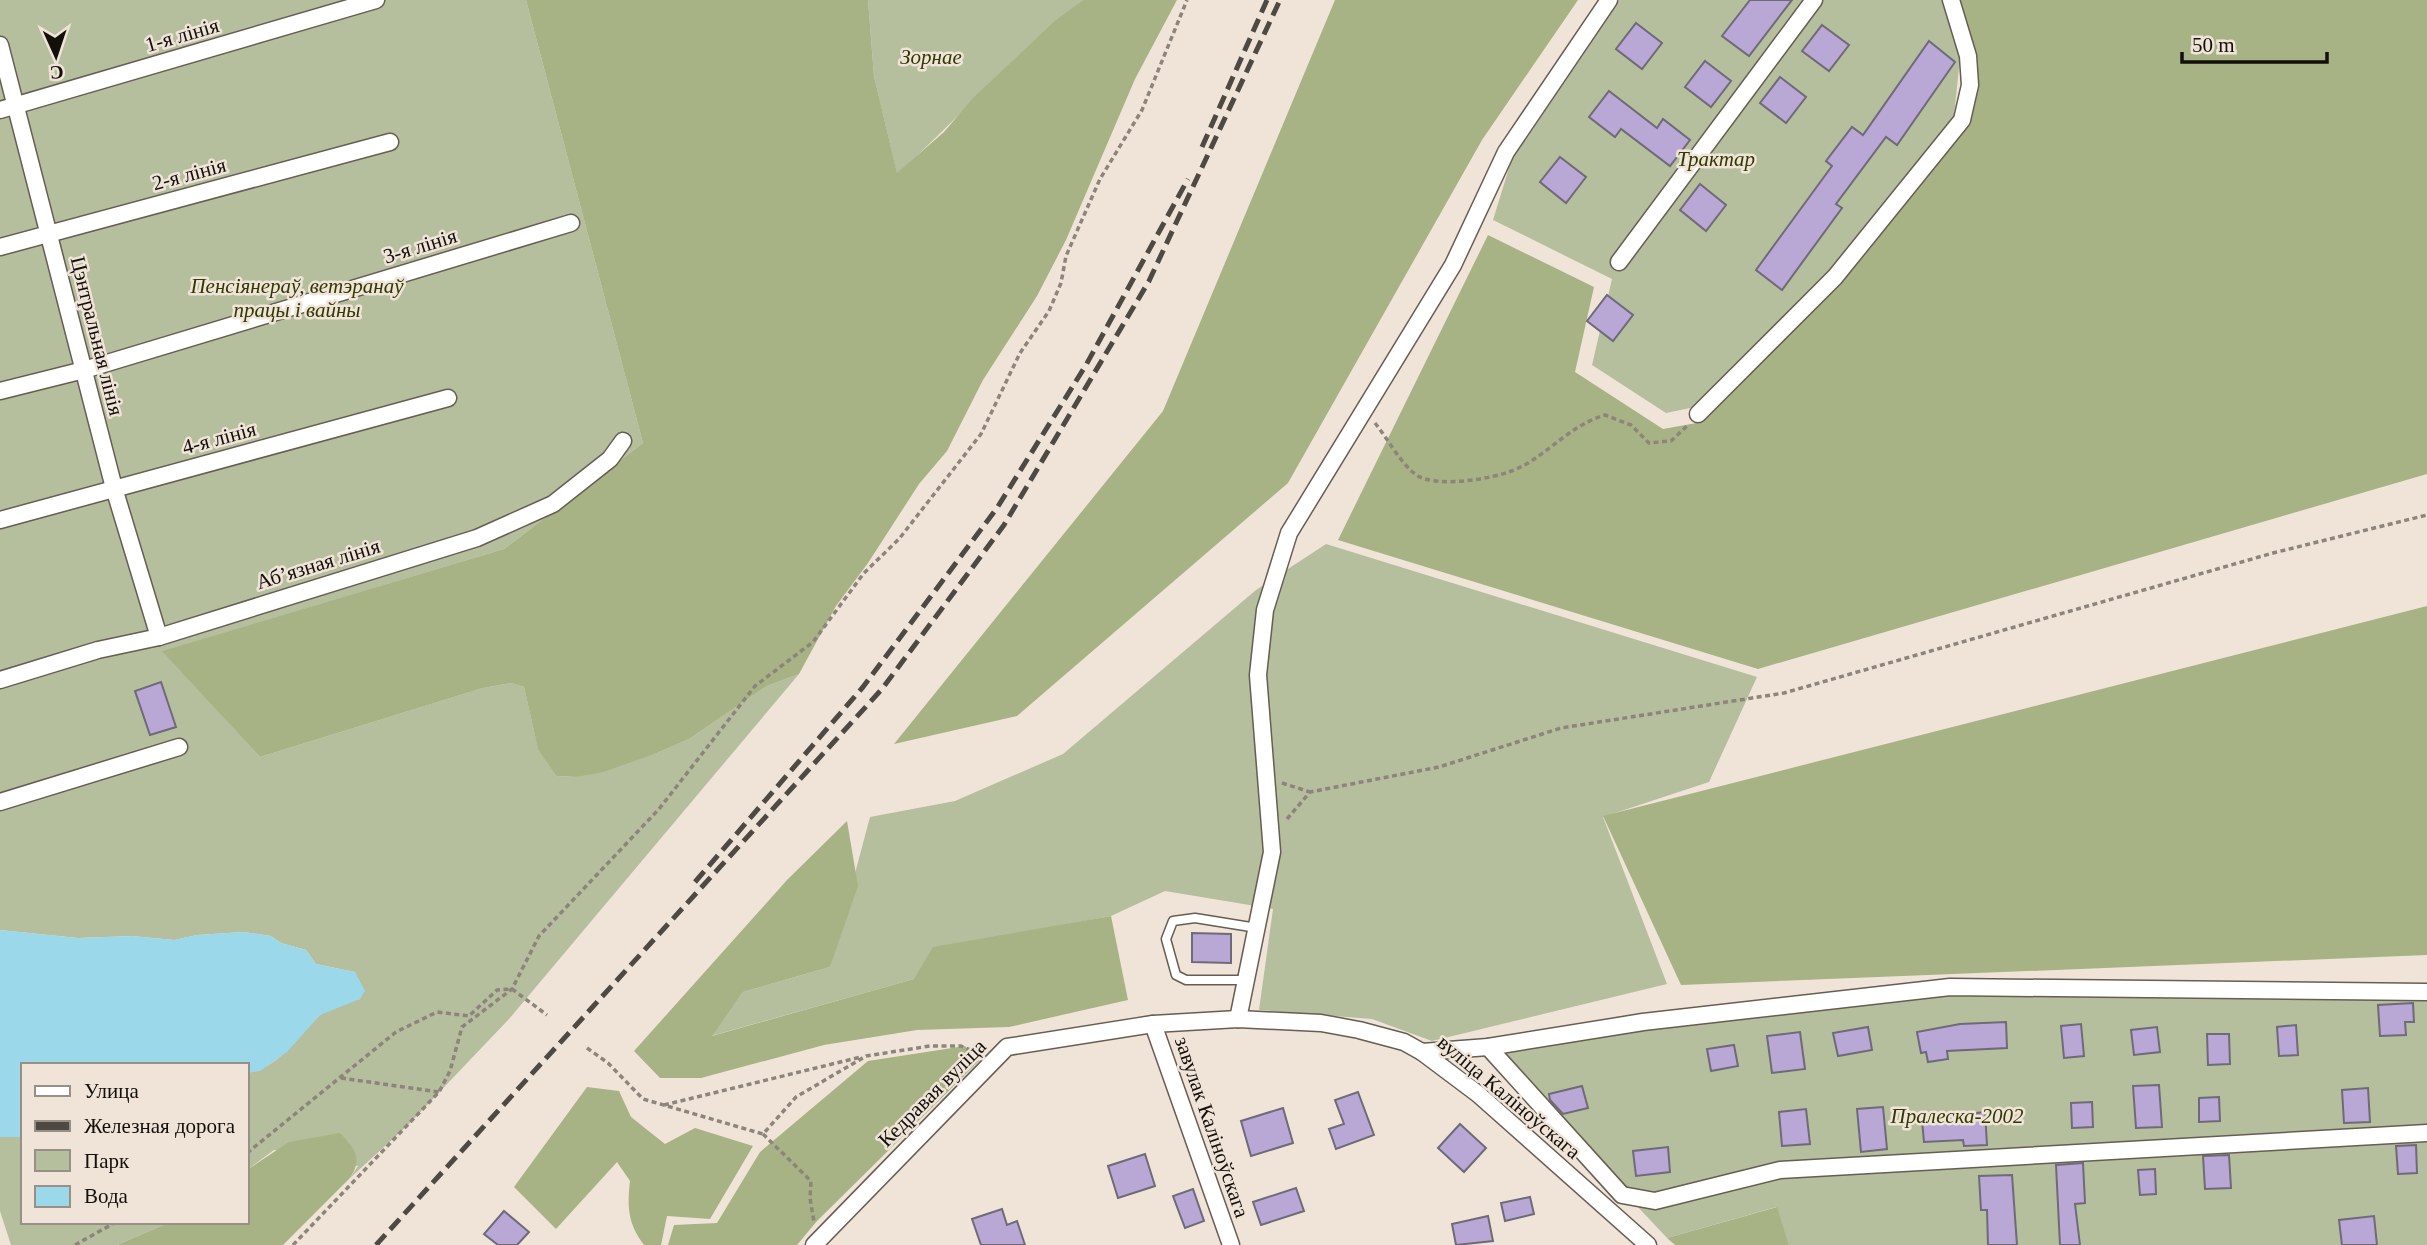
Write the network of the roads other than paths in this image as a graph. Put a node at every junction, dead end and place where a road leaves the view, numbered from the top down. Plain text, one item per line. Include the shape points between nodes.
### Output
1 (376, 0) edge
2 (1609, 0) edge
3 (1814, 0) edge
4 (1951, 0) edge
5 (0, 45) edge
6 (8, 108) edge
7 (390, 142) dead end
8 (571, 223) dead end
9 (49, 233) junction
10 (0, 247) edge
11 (1619, 262) dead end
12 (84, 370) junction
13 (0, 391) edge
14 (448, 398) dead end
15 (1698, 415) road end
16 (623, 442) dead end
17 (114, 488) junction
18 (0, 520) edge
19 (159, 637) junction
20 (0, 680) edge
21 (178, 747) dead end
22 (0, 802) edge
23 (1257, 928) junction
24 (1246, 980) junction
25 (2427, 992) edge
26 (1238, 1019) junction
27 (1153, 1024) junction
28 (1488, 1047) junction
29 (1422, 1052) junction
30 (2427, 1133) edge
31 (824, 1241) edge
32 (1231, 1245) edge
33 (1648, 1245) edge

1 - 6 street, 1-я лінія
2 - 23 street via 1506,152 1453,265 1289,533 1265,610 1258,675 1272,852
3 - 11 street
4 - 15 street via 1968,56 1970,85 1962,120 1835,277
5 - 6 street, Цэнтральная лінія
6 - 9 street, Цэнтральная лінія
7 - 9 street, 2-я лінія
8 - 12 street, 3-я лінія
9 - 10 street, 2-я лінія
9 - 12 street, Цэнтральная лінія
12 - 13 street, 3-я лінія
12 - 17 street, Цэнтральная лінія
14 - 17 street, 4-я лінія
16 - 19 street, Абʼязная лінія via 610,459 554,504 477,538
17 - 18 street, 4-я лінія
17 - 19 street, Цэнтральная лінія
19 - 20 street, Абʼязная лінія
21 - 22 street
23 - 24 street
23 - 24 lane via 1195,918 1172,921 1166,939 1176,975 1186,980
24 - 26 street
25 - 28 street via 1950,987 1643,1022
26 - 27 street, вуліца Каліноўскага
26 - 29 street, вуліца Каліноўскага via 1321,1023 1404,1042
27 - 31 street, Кедравая вуліца via 1007,1047
27 - 32 street, завулак Каліноўскага
28 - 29 street
28 - 30 street via 1622,1195 1655,1201 1780,1170
29 - 33 street, вуліца Каліноўскага via 1478,1094

